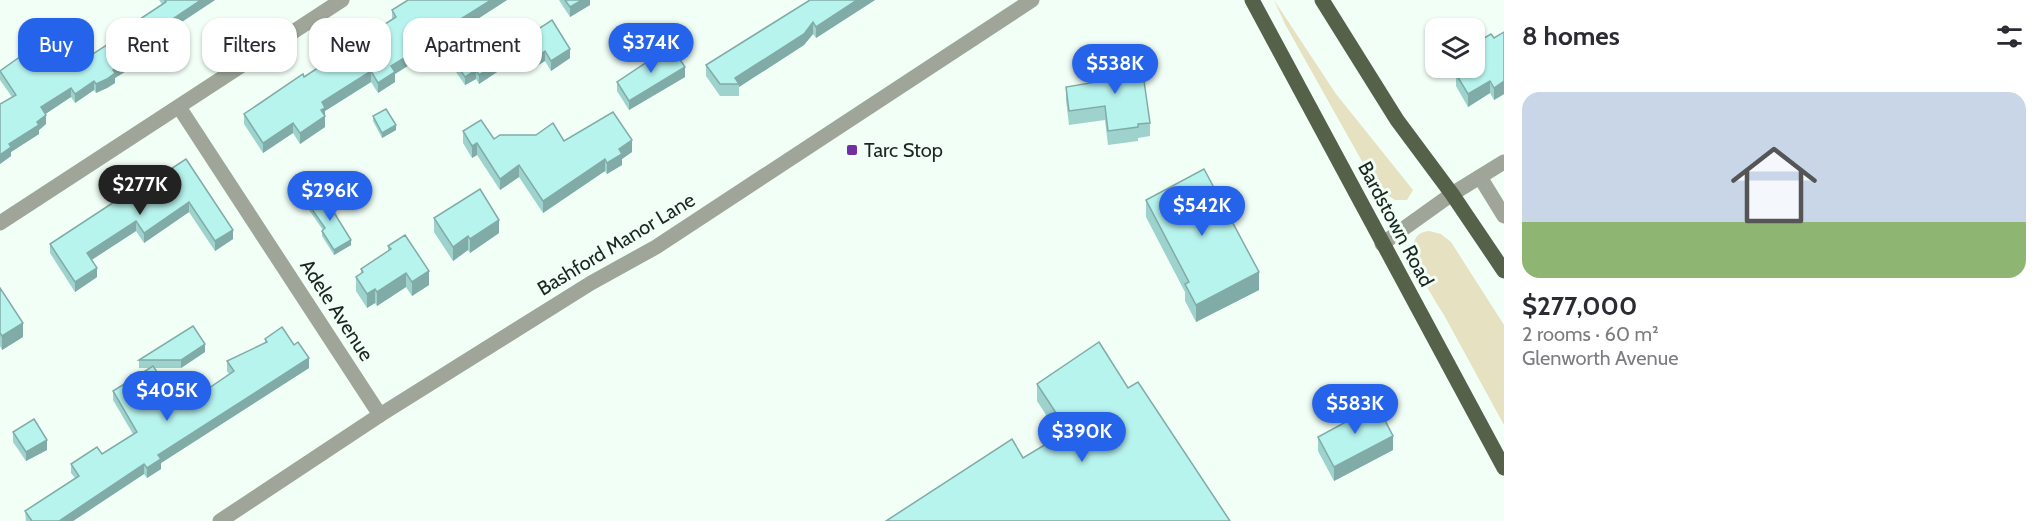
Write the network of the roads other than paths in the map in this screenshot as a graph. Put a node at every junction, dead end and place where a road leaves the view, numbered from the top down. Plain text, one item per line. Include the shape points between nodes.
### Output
1 (342, 0) edge
2 (1032, 0) edge
3 (1252, 0) edge
4 (1322, 0) edge
5 (179, 107) junction
6 (1504, 162) edge
7 (1480, 177) junction
8 (1452, 194) junction
9 (1504, 216) edge
10 (0, 224) edge
11 (1382, 244) junction
12 (1504, 271) edge
13 (380, 415) junction
14 (1504, 468) edge
15 (220, 521) edge

1 - 5 street
2 - 13 street, Bashford Manor Lane via 656,247 591,283
3 - 11 main road, Bardstown Road
4 - 8 main road via 1397,120
5 - 10 street
5 - 13 street, Adele Avenue
6 - 7 street
7 - 8 street
7 - 9 street
8 - 11 street
8 - 12 main road
11 - 14 main road, Bardstown Road
13 - 15 street, Bashford Manor Lane

